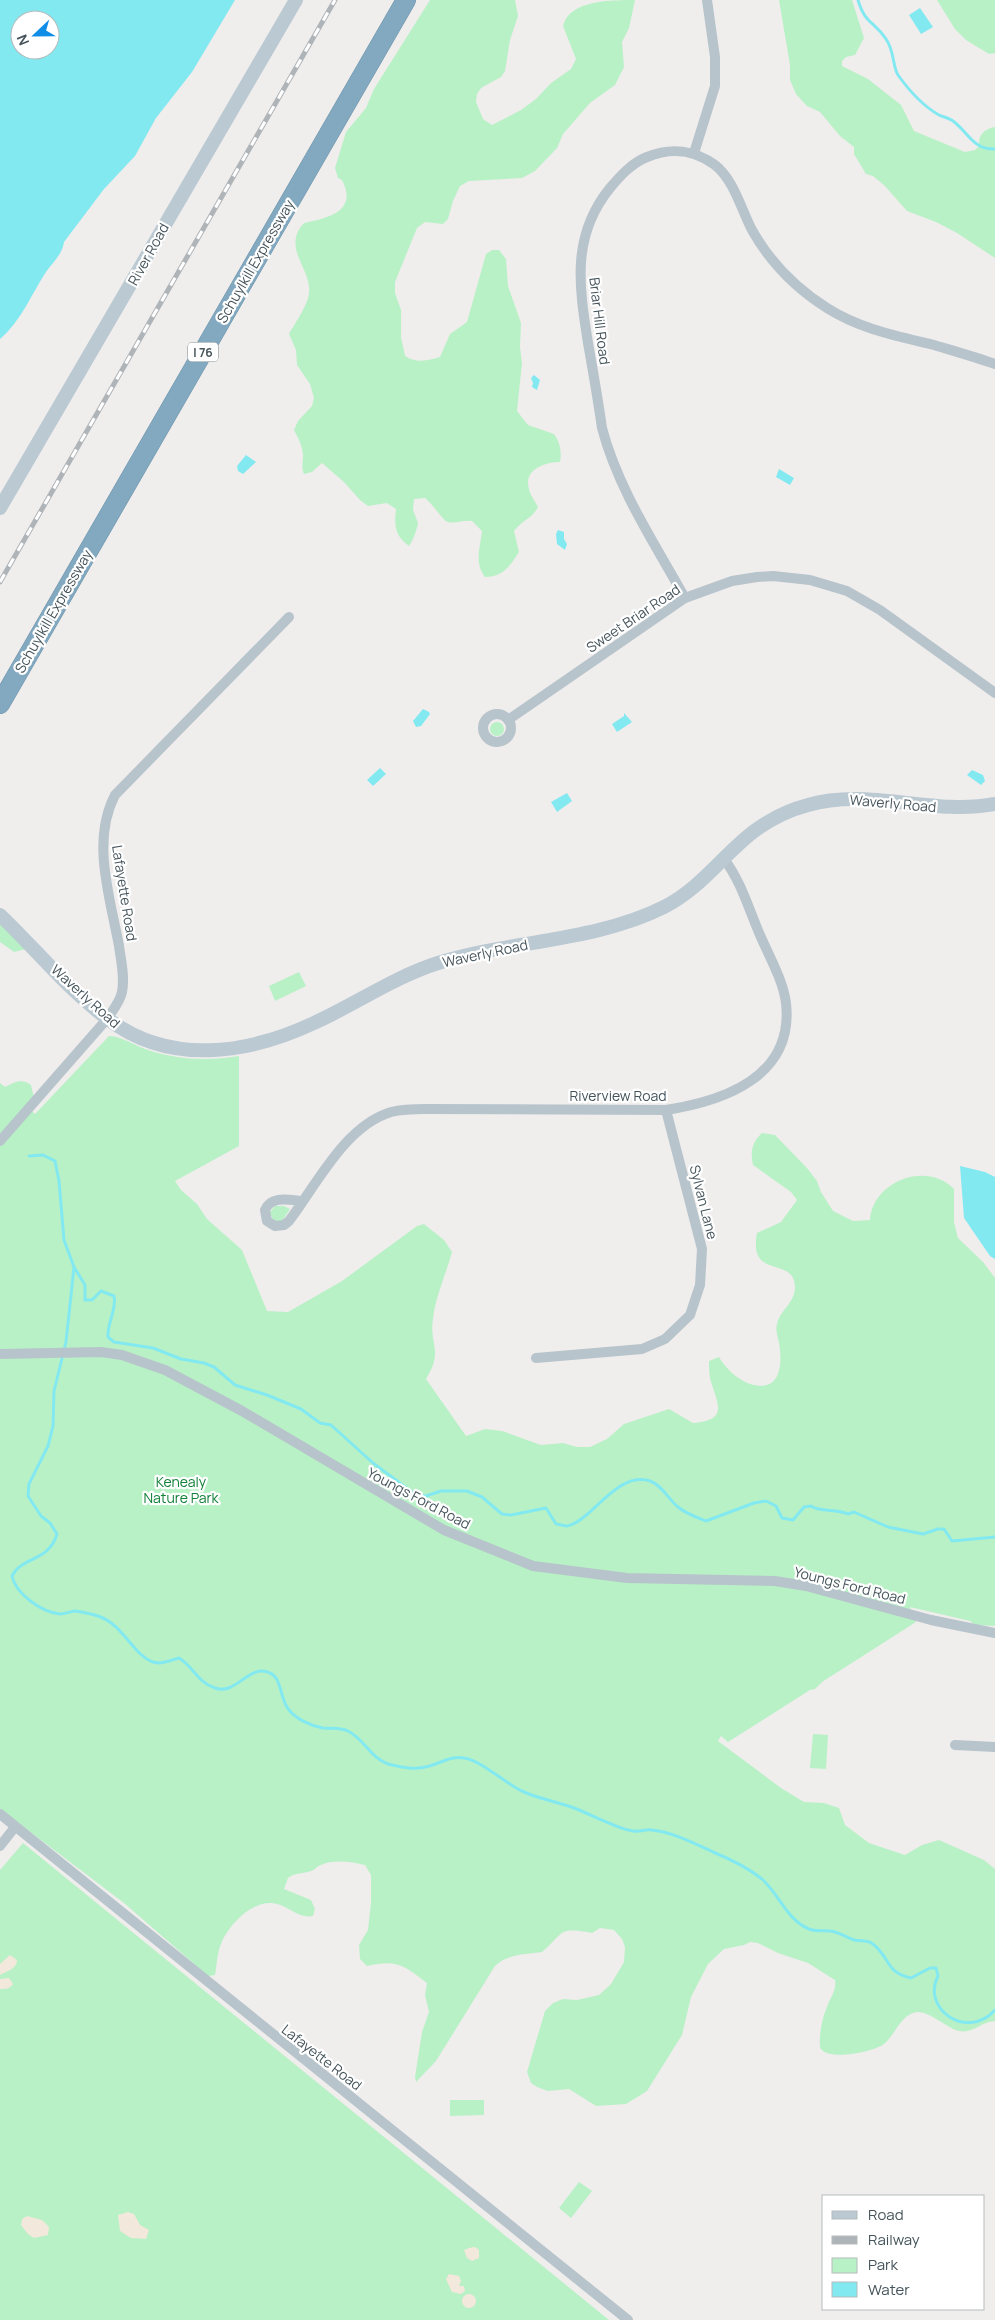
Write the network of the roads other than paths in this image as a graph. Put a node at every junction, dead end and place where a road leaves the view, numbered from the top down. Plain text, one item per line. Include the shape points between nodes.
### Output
1 (296, 0) edge
2 (392, 0) edge
3 (406, 0) edge
4 (707, 0) edge
5 (694, 153) junction
6 (995, 364) edge
7 (0, 508) edge
8 (685, 598) junction
9 (289, 617) dead end
10 (0, 678) edge
11 (995, 693) edge
12 (0, 704) edge
13 (508, 720) dead end
14 (995, 804) edge
15 (724, 859) junction
16 (0, 915) edge
17 (107, 1018) junction
18 (666, 1110) junction
19 (0, 1141) edge
20 (303, 1201) dead end
21 (0, 1354) edge
22 (536, 1358) dead end
23 (995, 1633) edge
24 (955, 1745) dead end
25 (995, 1747) edge
26 (0, 1814) edge
27 (15, 1827) junction
28 (0, 1846) edge
29 (628, 2320) edge

1 - 7 street, River Road
2 - 10 highway, Schuylkill Expressway / I 76
3 - 12 highway, Schuylkill Expressway / I 76
4 - 5 street via 715,57 715,86
5 - 6 street, Briar Hill Road via 723,173 764,249 794,284 828,309 862,326
5 - 8 street, Briar Hill Road via 669,151 628,168 596,209 583,243 580,267 586,327 608,447 620,478
8 - 11 street, Sweet Briar Road via 732,581 757,577 792,577 828,584 854,594 880,610
8 - 13 street, Sweet Briar Road
9 - 17 street, Lafayette Road via 120,789 111,803 104,824 103,848 123,980 119,1002
14 - 15 street, Waverly Road via 941,808 872,799 824,801 793,810 762,826
15 - 17 street, Waverly Road via 694,888 648,914 579,934 440,962 391,982 310,1025 264,1042 223,1051 181,1049 141,1038
15 - 18 street, Riverview Road via 735,876 783,990 784,1029 776,1053 751,1082 712,1099
16 - 17 street, Waverly Road
17 - 19 street, Lafayette Road
18 - 20 street, Riverview Road via 426,1108 391,1112 372,1120 354,1134
18 - 22 street, Sylvan Lane via 702,1249 700,1285 690,1314 665,1339 642,1349
21 - 23 street, Youngs Ford Road via 110,1353 165,1370 242,1411 444,1530 533,1566 627,1578 776,1581
24 - 25 street
26 - 27 street, Lafayette Road
27 - 28 street
27 - 29 street, Lafayette Road

